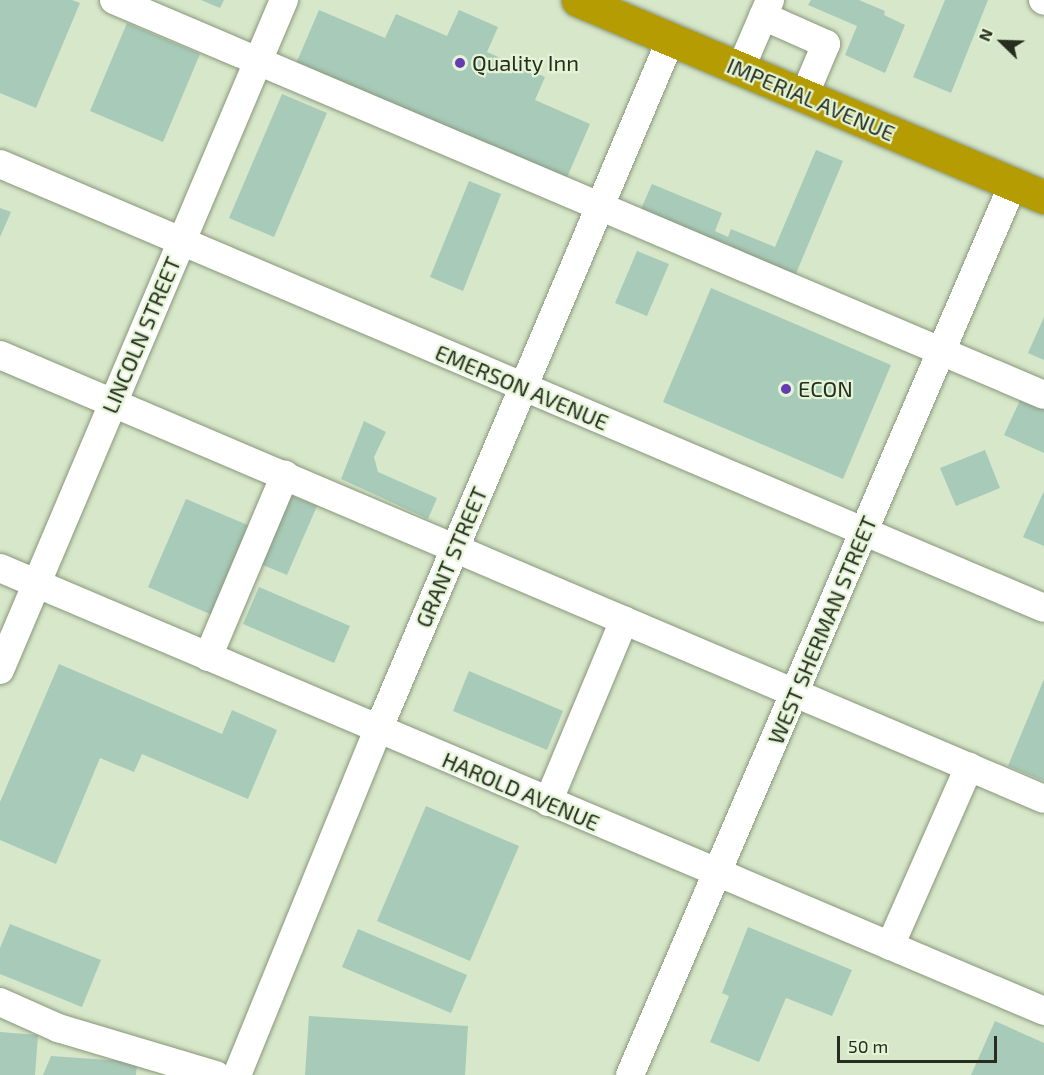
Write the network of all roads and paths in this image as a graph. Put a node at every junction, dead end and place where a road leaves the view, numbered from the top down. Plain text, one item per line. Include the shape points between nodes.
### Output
1 (114, 0) edge
2 (284, 0) edge
3 (578, 0) edge
4 (767, 8) edge
5 (670, 41) junction
6 (258, 61) junction
7 (740, 70) junction
8 (804, 96) junction
9 (0, 164) edge
10 (1013, 184) junction
11 (1044, 197) edge
12 (600, 206) junction
13 (180, 242) junction
14 (942, 351) junction
15 (0, 355) edge
16 (523, 388) junction
17 (1044, 395) edge
18 (112, 402) junction
19 (285, 476) junction
20 (865, 532) junction
21 (455, 548) junction
22 (0, 568) edge
23 (36, 583) junction
24 (1044, 608) edge
25 (624, 620) junction
26 (208, 657) junction
27 (0, 670) edge
28 (795, 693) junction
29 (378, 730) junction
30 (969, 767) junction
31 (1044, 799) edge
32 (548, 802) junction
33 (717, 873) junction
34 (890, 946) junction
35 (0, 1002) edge
36 (1044, 1011) edge
37 (216, 1075) edge
38 (237, 1075) edge
39 (630, 1075) edge

1 - 6 street
2 - 6 street, LINCOLN STREET
3 - 5 highway, IMPERIAL AVENUE
4 - 7 street
4 - 8 street via 826,44
5 - 7 highway, IMPERIAL AVENUE
5 - 12 street, GRANT STREET
6 - 12 street
6 - 13 street, LINCOLN STREET
7 - 8 highway, IMPERIAL AVENUE
8 - 10 highway, IMPERIAL AVENUE
9 - 13 street, EMERSON AVENUE
10 - 11 highway, IMPERIAL AVENUE
10 - 14 street, WEST SHERMAN STREET
12 - 14 street
12 - 16 street, GRANT STREET
13 - 16 street, EMERSON AVENUE
13 - 18 street, LINCOLN STREET
14 - 17 street
14 - 20 street, WEST SHERMAN STREET
15 - 18 street
16 - 20 street, EMERSON AVENUE
16 - 21 street, GRANT STREET
18 - 19 street
18 - 23 street, LINCOLN STREET
19 - 21 street
19 - 26 street
20 - 24 street, EMERSON AVENUE
20 - 28 street, WEST SHERMAN STREET
21 - 25 street
21 - 29 street, GRANT STREET
22 - 23 street, HAROLD AVENUE
23 - 26 street, HAROLD AVENUE
23 - 27 street, LINCOLN STREET
25 - 28 street
25 - 32 street
26 - 29 street, HAROLD AVENUE
28 - 30 street
28 - 33 street, WEST SHERMAN STREET
29 - 32 street, HAROLD AVENUE
29 - 38 street, GRANT STREET
30 - 31 street
30 - 34 street
32 - 33 street, HAROLD AVENUE
33 - 34 street, HAROLD AVENUE
33 - 39 street, WEST SHERMAN STREET
34 - 36 street, HAROLD AVENUE
35 - 37 street via 58,1028

